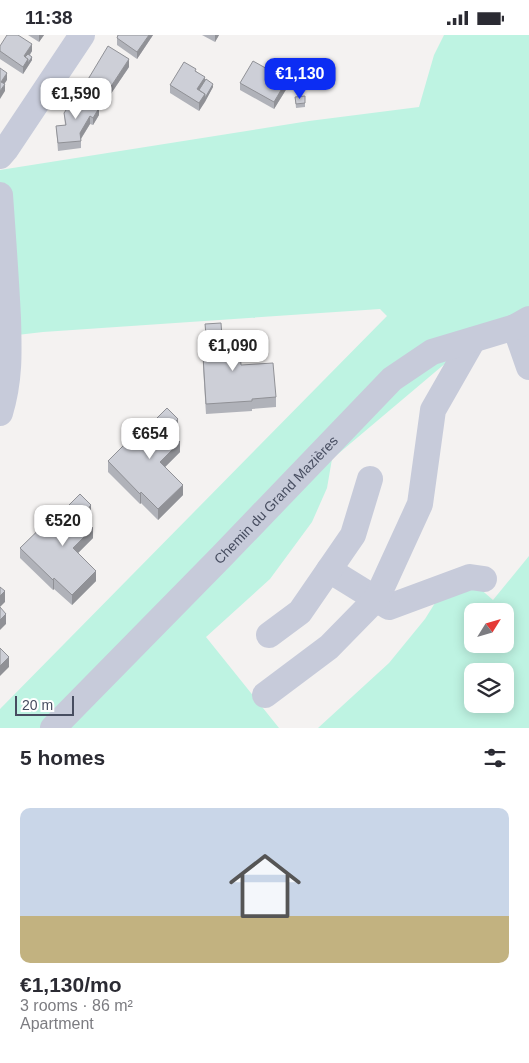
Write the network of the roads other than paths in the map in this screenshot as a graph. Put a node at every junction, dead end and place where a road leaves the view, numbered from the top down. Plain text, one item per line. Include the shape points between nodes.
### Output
1 (82, 35) edge
2 (0, 156) edge
3 (0, 195) edge
4 (522, 323) edge
5 (473, 340) junction
6 (529, 367) edge
7 (0, 413) edge
8 (370, 479) dead end
9 (329, 571) junction
10 (484, 579) dead end
11 (377, 598) junction
12 (270, 635) dead end
13 (265, 695) dead end
14 (53, 728) edge

1 - 2 street
3 - 7 street via 9,355 8,378
4 - 5 street, Chemin du Grand Mazières
4 - 6 street
5 - 11 street via 433,410 420,504
5 - 14 street, Chemin du Grand Mazières via 432,352 392,379
8 - 9 street via 353,535
9 - 11 street
9 - 12 street via 300,612
10 - 11 street via 470,577 390,607
11 - 13 street via 329,647

